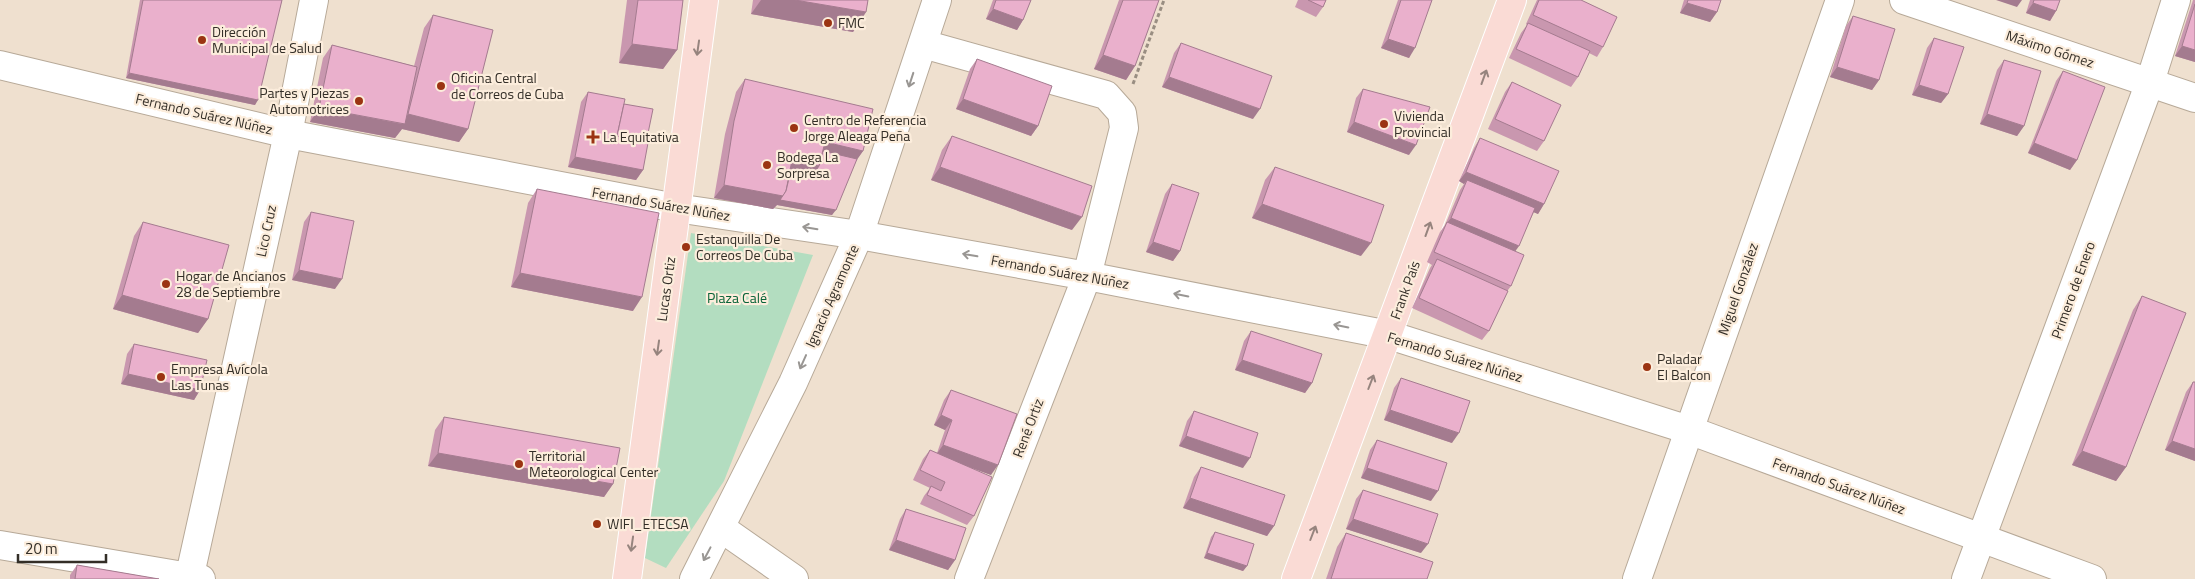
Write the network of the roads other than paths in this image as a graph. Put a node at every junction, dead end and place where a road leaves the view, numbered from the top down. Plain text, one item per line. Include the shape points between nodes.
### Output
1 (314, 0) edge
2 (704, 0) edge
3 (937, 0) edge
4 (1512, 0) edge
5 (1840, 0) edge
6 (1904, 0) edge
7 (2176, 0) edge
8 (923, 44) junction
9 (0, 65) edge
10 (2150, 82) junction
11 (2195, 98) edge
12 (288, 134) junction
13 (676, 208) junction
14 (859, 235) junction
15 (1087, 276) junction
16 (1389, 335) junction
17 (1689, 430) junction
18 (721, 528) junction
19 (1981, 539) junction
20 (0, 545) edge
21 (193, 578) edge
22 (627, 579) edge
23 (694, 579) edge
24 (794, 579) edge
25 (969, 579) edge
26 (1296, 579) edge
27 (1637, 579) edge
28 (1966, 579) edge
29 (2092, 579) edge

1 - 12 street, Lico Cruz
2 -> 13 main road, Lucas Ortiz
3 - 8 street, Ignacio Agramonte
16 -> 4 main road, Frank País
5 - 17 street, Miguel González
6 - 10 street, Máximo Gómez
7 - 10 street, Primero de Enero
8 -> 14 street, Ignacio Agramonte
8 - 15 street, René Ortiz via 1106,95 1122,113 1124,128
9 - 12 street, Fernando Suárez Núñez
10 - 11 street, Máximo Gómez
10 - 19 street, Primero de Enero
12 - 13 street, Fernando Suárez Núñez
12 - 21 street, Lico Cruz
14 -> 13 street, Fernando Suárez Núñez
13 -> 22 main road, Lucas Ortiz
15 -> 14 street, Fernando Suárez Núñez
14 -> 18 street, Ignacio Agramonte via 793,383
16 -> 15 street, Fernando Suárez Núñez
15 - 25 street, René Ortiz
16 - 17 street, Fernando Suárez Núñez
26 -> 16 main road, Frank País
17 - 19 street, Fernando Suárez Núñez
17 - 27 street, Miguel González
18 -> 23 street, Ignacio Agramonte
18 - 24 street
19 - 28 street, Primero de Enero
19 - 29 street, Fernando Suárez Núñez
20 - 21 street

